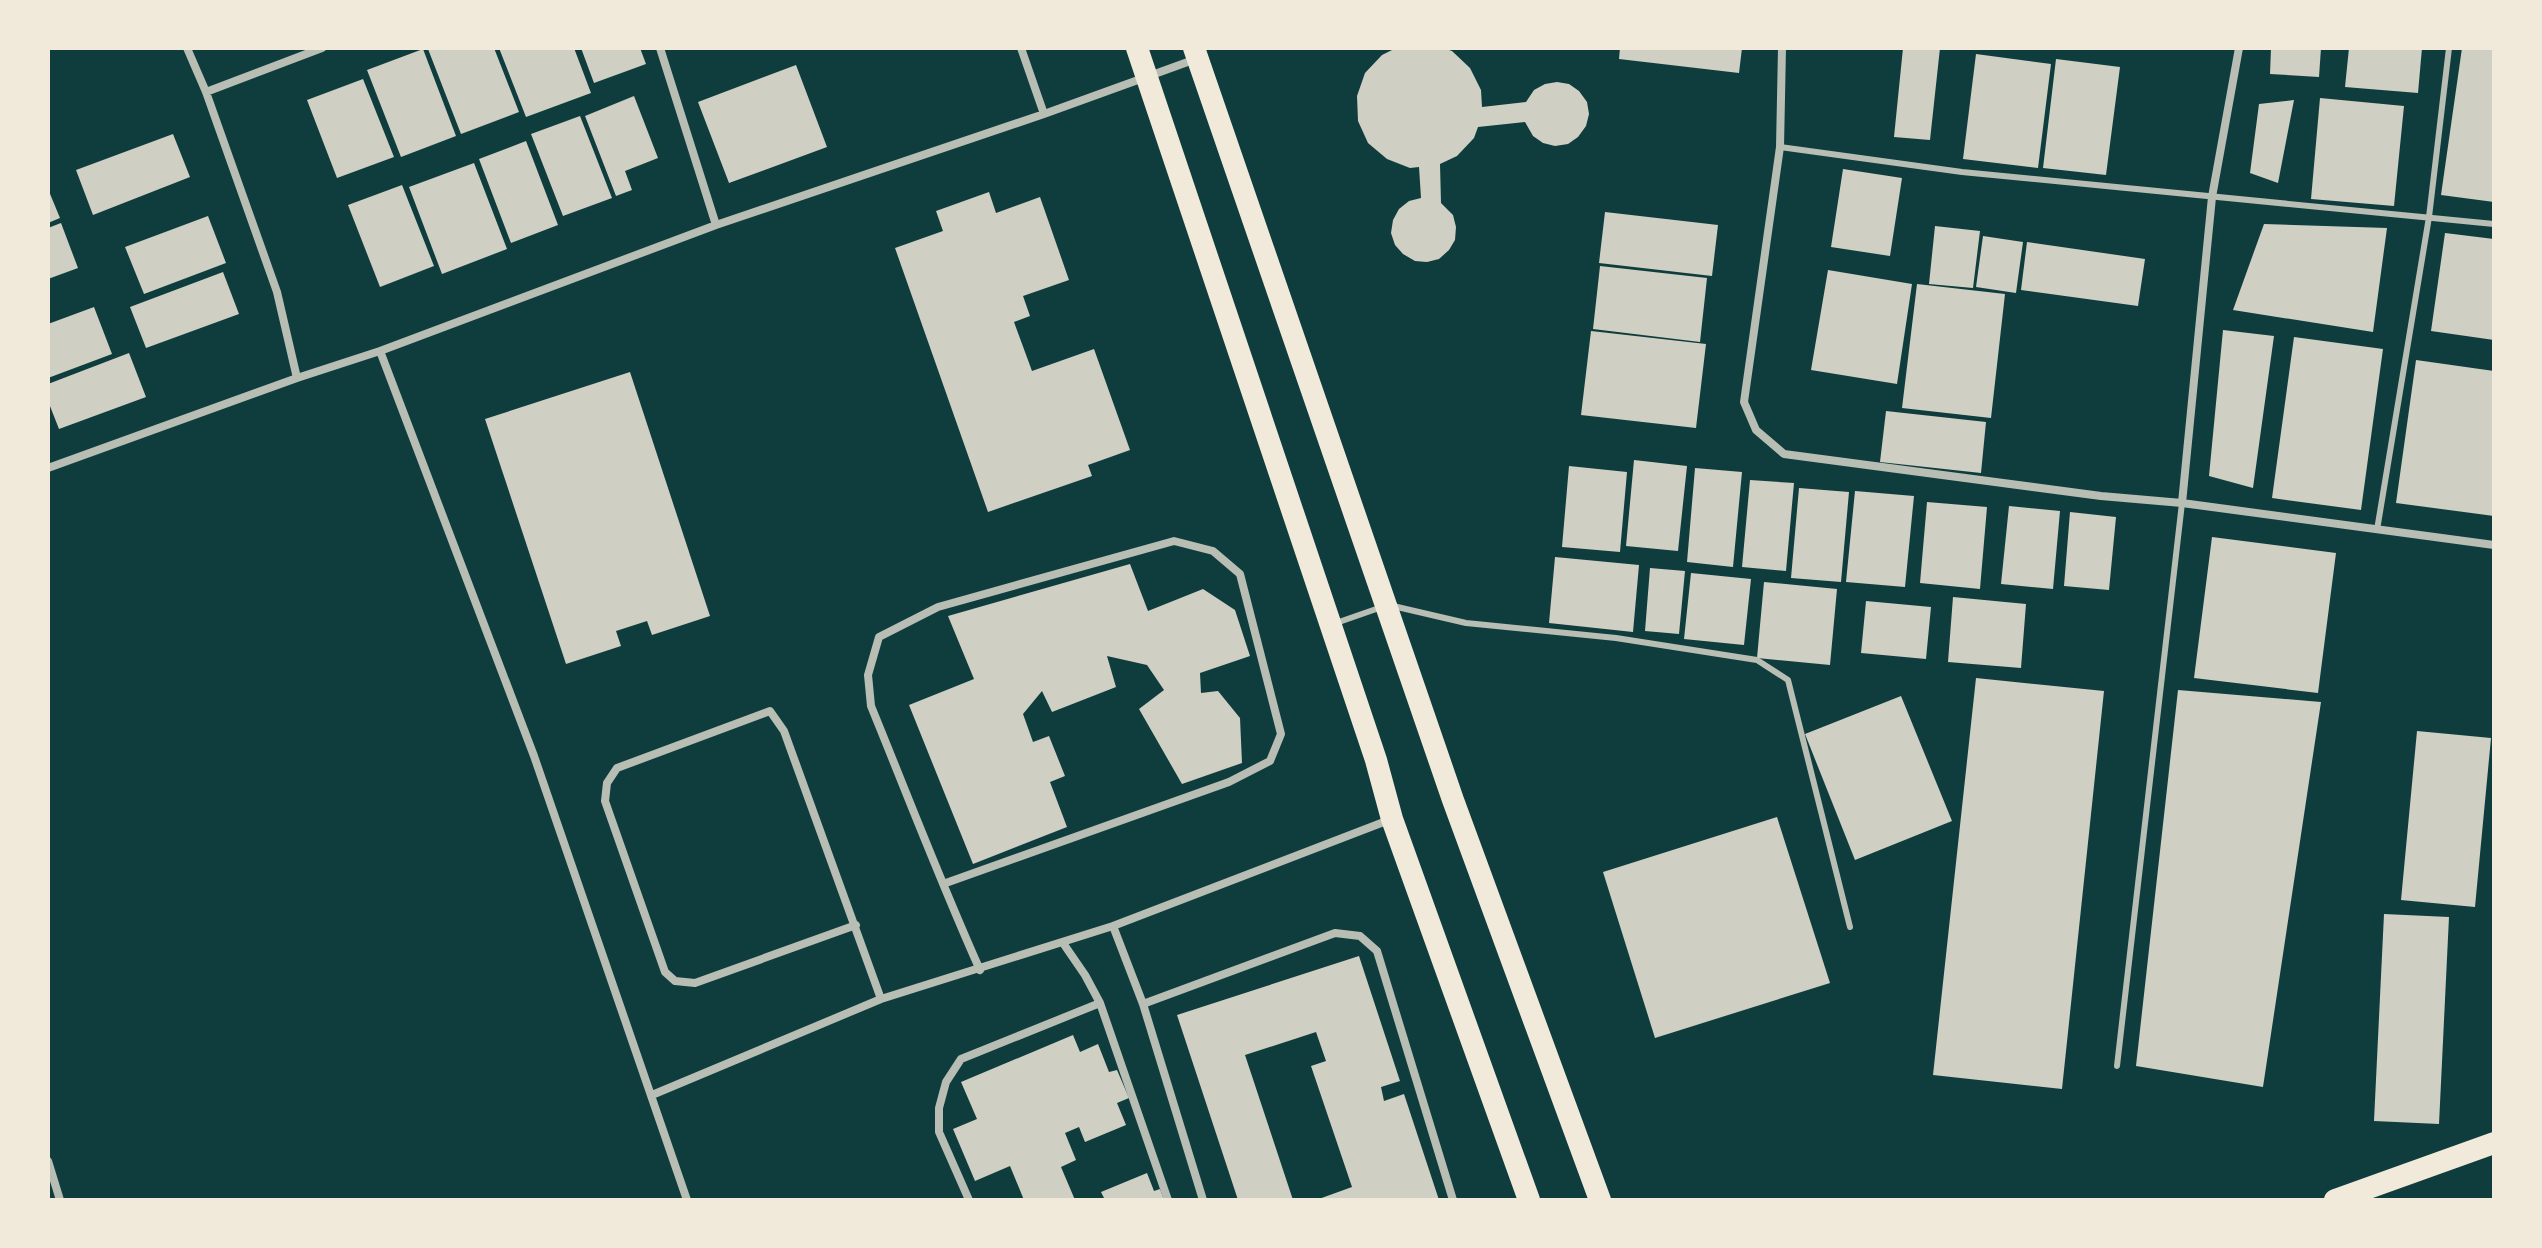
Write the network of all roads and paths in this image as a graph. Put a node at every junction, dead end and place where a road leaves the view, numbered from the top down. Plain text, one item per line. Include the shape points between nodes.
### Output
1 (187, 48) edge
2 (322, 48) edge
3 (660, 48) edge
4 (1021, 48) edge
5 (1137, 48) edge
6 (1782, 48) edge
7 (2239, 48) edge
8 (2449, 48) edge
9 (1196, 53) edge
10 (1147, 76) junction
11 (206, 92) junction
12 (1044, 114) junction
13 (1780, 147) junction
14 (2212, 197) junction
15 (2429, 217) junction
16 (2494, 224) edge
17 (716, 225) junction
18 (380, 351) junction
19 (297, 378) junction
20 (48, 468) edge
21 (2182, 503) junction
22 (2377, 530) junction
23 (2494, 545) edge
24 (1388, 605) junction
25 (1331, 624) junction
26 (1392, 819) junction
27 (943, 884) junction
28 (856, 925) junction
29 (1113, 926) junction
30 (1850, 927) dead end
31 (1063, 943) junction
32 (980, 970) junction
33 (881, 999) junction
34 (1100, 1003) junction
35 (1143, 1004) junction
36 (2117, 1066) dead end
37 (652, 1095) junction
38 (2494, 1143) edge
39 (48, 1161) edge
40 (60, 1200) edge
41 (687, 1200) edge
42 (969, 1200) edge
43 (1168, 1200) edge
44 (1203, 1200) edge
45 (1453, 1200) edge
46 (1529, 1200) edge
47 (1600, 1200) edge
48 (2335, 1200) edge

1 - 11 street
2 - 11 street
3 - 17 street
4 - 12 street
5 - 10 highway
6 - 13 street
7 - 14 street
8 - 15 lane
9 - 10 street
9 - 24 highway
10 - 12 street
10 - 25 highway
11 - 19 street via 277,292
12 - 17 street
13 - 14 lane
13 - 21 street via 1744,402 1756,430 1784,454
14 - 15 lane
14 - 21 street
15 - 16 lane
15 - 22 lane
17 - 18 street
18 - 19 street
18 - 37 street via 534,756
19 - 20 street
21 - 22 street
21 - 36 lane
22 - 23 street
24 - 25 lane
24 - 30 lane via 1466,623 1616,638 1757,660 1788,680
24 - 47 highway via 1453,800
25 - 26 highway
26 - 29 street
26 - 46 highway
27 - 27 street via 1229,782 1270,761 1281,734 1240,574 1213,551 1174,541 938,607 879,637 868,675 871,706
27 - 32 street
28 - 28 street via 784,731 770,711 617,768 607,783 605,801 665,972 675,981 695,983
28 - 33 street
29 - 31 street
29 - 35 street
31 - 32 street
31 - 34 street
32 - 33 street
33 - 37 street
34 - 42 street via 961,1059 946,1082 939,1132
34 - 43 street
35 - 44 street
35 - 45 street via 1335,933 1360,936 1377,951
37 - 41 street
38 - 48 highway
39 - 40 street

